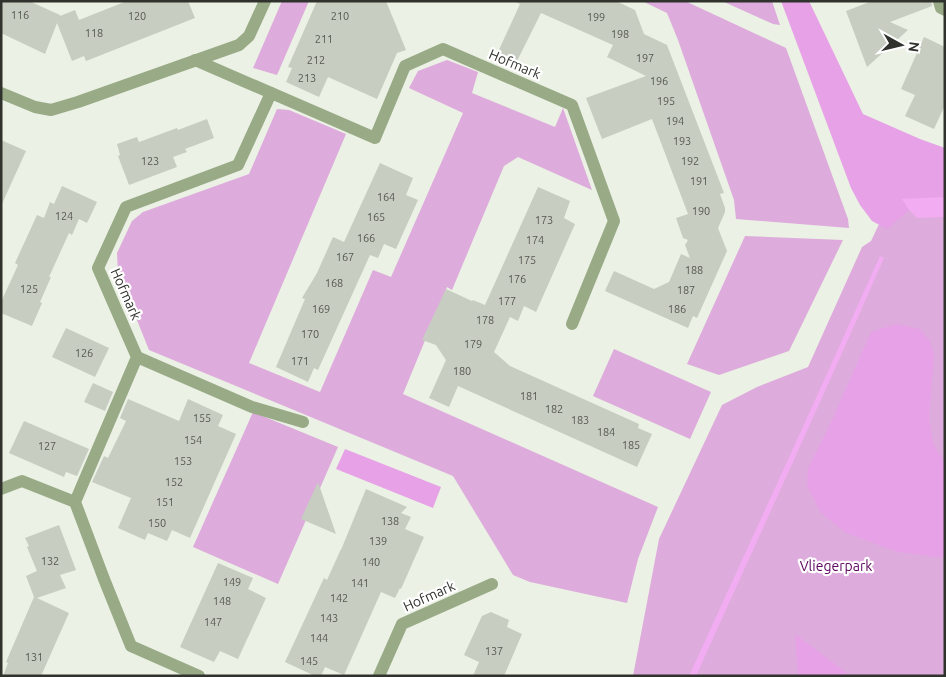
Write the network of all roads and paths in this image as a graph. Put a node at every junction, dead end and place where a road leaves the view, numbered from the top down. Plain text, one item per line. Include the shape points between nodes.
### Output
1 (265, 1) edge
2 (939, 1) edge
3 (945, 10) edge
4 (195, 60) junction
5 (1, 93) edge
6 (271, 94) junction
7 (572, 324) dead end
8 (137, 357) junction
9 (304, 422) dead end
10 (1, 489) edge
11 (75, 502) junction
12 (492, 584) dead end
13 (199, 676) edge
14 (379, 676) edge

1 - 4 street via 249,36 239,45
2 - 3 street
4 - 5 street via 51,110
4 - 6 street, Hofmark
6 - 7 street, Hofmark via 375,138 405,66 443,49 572,105 614,221
6 - 8 street, Hofmark via 238,165 126,207 98,268
8 - 9 street via 252,406
8 - 11 street
10 - 11 street via 22,481
11 - 13 street via 131,646
12 - 14 street, Hofmark via 402,624

